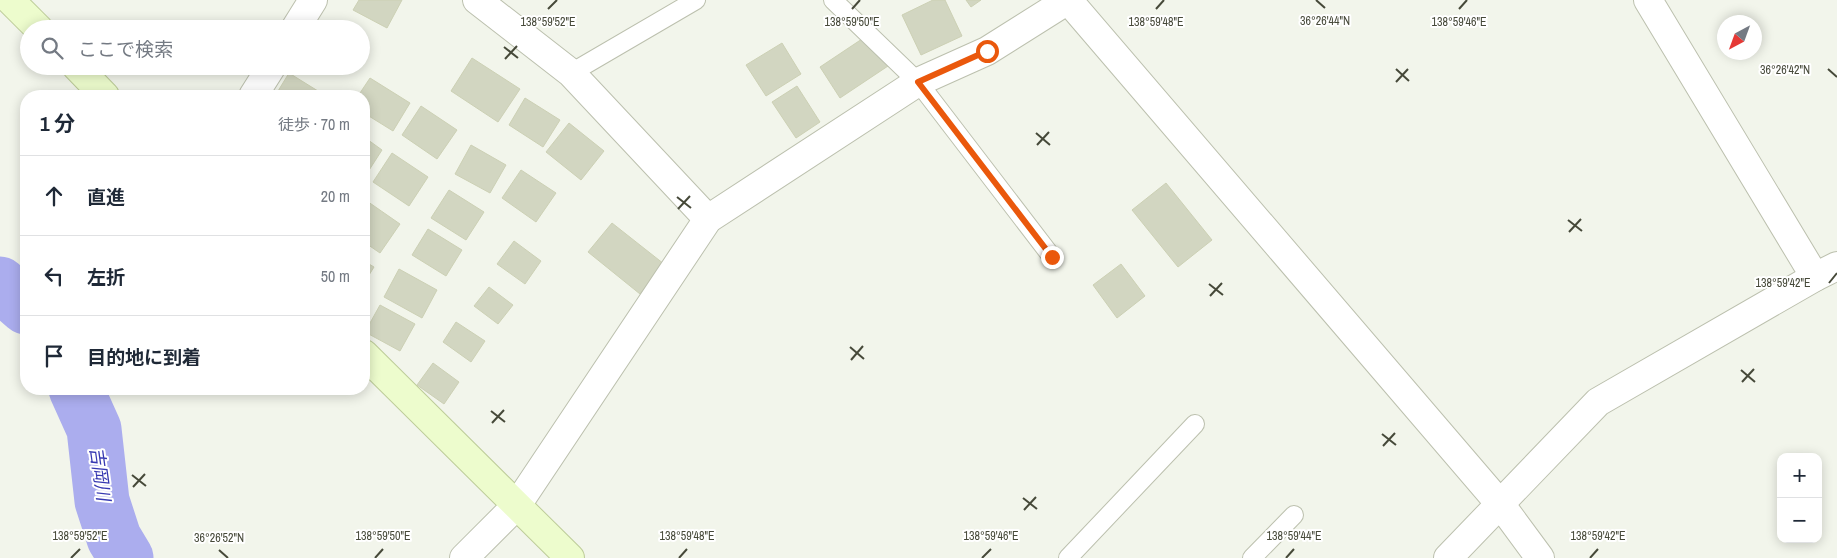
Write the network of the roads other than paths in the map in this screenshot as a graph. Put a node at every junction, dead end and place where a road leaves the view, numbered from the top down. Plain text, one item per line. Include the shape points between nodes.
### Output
1 (10, 0) edge
2 (313, 0) edge
3 (476, 0) edge
4 (696, 0) edge
5 (833, 0) edge
6 (1068, 0) edge
7 (1648, 0) edge
8 (30, 20) edge
9 (301, 20) edge
10 (571, 73) junction
11 (85, 75) edge
12 (267, 75) edge
13 (918, 82) junction
14 (99, 90) edge
15 (258, 90) edge
16 (708, 219) junction
17 (1052, 257) dead end
18 (1826, 271) edge
19 (370, 360) edge
20 (1195, 424) dead end
21 (1501, 504) junction
22 (517, 505) junction
23 (1294, 515) dead end
24 (464, 558) edge
25 (570, 558) edge
26 (1068, 558) edge
27 (1252, 558) edge
28 (1448, 558) edge
29 (1540, 558) edge

1 - 8 street
2 - 9 street
3 - 10 street
4 - 10 lane
5 - 13 lane
6 - 13 street via 987,51
6 - 21 street
7 - 18 street
10 - 16 street
11 - 14 street
12 - 15 street
13 - 16 street
13 - 17 lane
16 - 22 street
18 - 21 street via 1598,402
19 - 22 street
20 - 26 lane
21 - 28 street
21 - 29 street
22 - 24 street
22 - 25 street
23 - 27 lane

